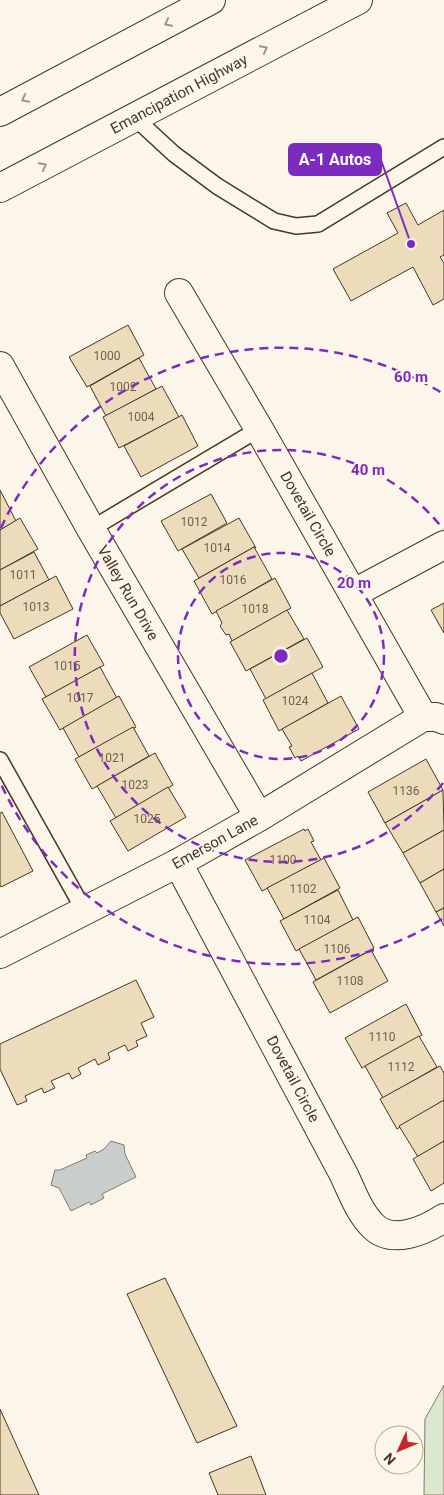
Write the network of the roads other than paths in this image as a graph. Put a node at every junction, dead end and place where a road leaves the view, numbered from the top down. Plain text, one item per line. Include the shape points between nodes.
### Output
1 (211, 0) edge
2 (358, 0) edge
3 (0, 112) edge
4 (135, 118) junction
5 (444, 147) edge
6 (0, 188) edge
7 (179, 293) dead end
8 (0, 366) edge
9 (259, 429) junction
10 (90, 529) junction
11 (444, 545) edge
12 (354, 594) junction
13 (434, 718) edge
14 (0, 760) edge
15 (259, 818) junction
16 (178, 863) junction
17 (84, 910) junction
18 (0, 954) edge
19 (444, 1218) edge

1 -> 3 street
4 -> 2 street, Emancipation Highway
4 - 5 lane via 174,154 217,186 274,221 296,226 318,224
6 -> 4 street, Emancipation Highway
7 - 9 street, Dovetail Circle
8 - 10 street, Valley Run Drive
9 - 10 lane
9 - 12 street, Dovetail Circle
10 - 15 street, Valley Run Drive
11 - 12 street
12 - 13 street, Dovetail Circle
13 - 15 street, Emerson Lane
14 - 17 lane
15 - 16 street, Emerson Lane
16 - 17 street, Emerson Lane
16 - 19 street, Dovetail Circle via 360,1209 373,1226 388,1235 409,1235
17 - 18 street, Emerson Lane

